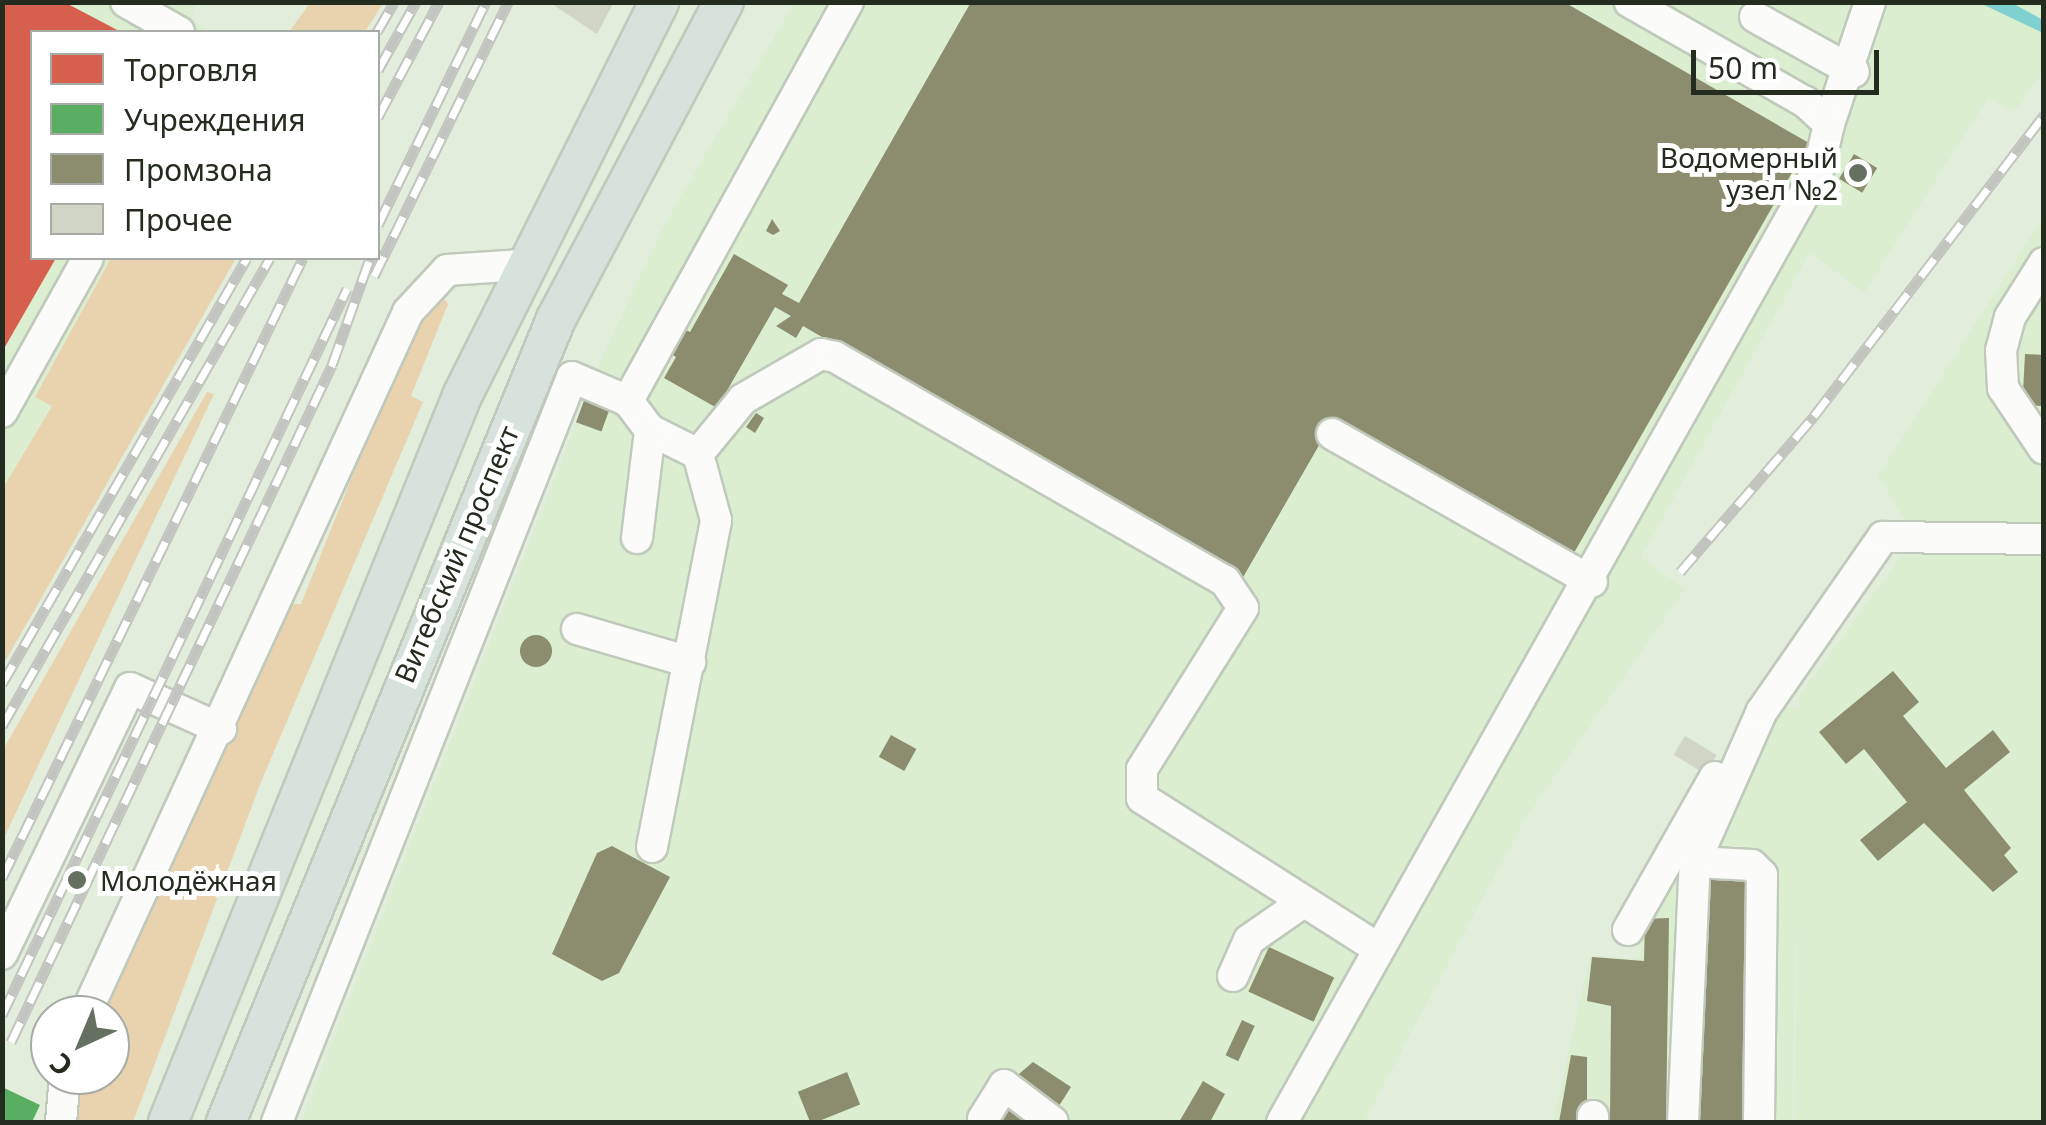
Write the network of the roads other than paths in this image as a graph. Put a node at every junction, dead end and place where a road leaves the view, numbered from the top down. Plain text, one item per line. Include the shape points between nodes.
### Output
1 (126, 2) edge
2 (658, 2) edge
3 (724, 2) edge
4 (848, 2) edge
5 (1630, 2) edge
6 (1870, 2) edge
7 (1755, 16) dead end
8 (175, 30) edge
9 (1854, 72) junction
10 (1829, 124) junction
11 (87, 260) edge
12 (2044, 263) edge
13 (522, 265) junction
14 (628, 401) junction
15 (2, 412) edge
16 (650, 430) junction
17 (1332, 434) dead end
18 (2044, 449) edge
19 (698, 454) junction
20 (637, 538) dead end
21 (2044, 539) edge
22 (1592, 582) junction
23 (577, 630) dead end
24 (690, 662) junction
25 (222, 728) junction
26 (1734, 764) junction
27 (652, 847) dead end
28 (1695, 862) junction
29 (1302, 902) junction
30 (1628, 930) dead end
31 (1379, 949) junction
32 (2, 954) edge
33 (1234, 976) dead end
34 (95, 995) edge
35 (64, 1095) edge
36 (173, 1109) edge
37 (983, 1120) dead end
38 (61, 1122) edge
39 (226, 1122) edge
40 (278, 1122) edge
41 (1053, 1122) edge
42 (1282, 1122) edge
43 (1682, 1122) edge
44 (1760, 1122) edge

1 - 8 lane
2 - 13 main road, Витебский проспект
3 - 39 main road, Витебский проспект via 556,319
4 - 14 lane
5 - 10 lane
6 - 9 lane
7 - 9 lane
9 - 10 lane
10 - 22 lane via 1818,168
11 - 15 lane
12 - 18 lane via 2023,289 2001,350 2003,388
13 - 25 lane via 446,270 408,312
13 - 36 main road, Витебский проспект via 347,666
14 - 16 lane
14 - 40 lane via 572,377
16 - 19 lane
16 - 20 lane
17 - 22 lane
19 - 24 lane via 716,520
19 - 29 lane via 743,399 821,354 834,357 1225,582 1243,608 1142,769 1142,798
21 - 26 lane via 1883,537
22 - 31 lane
23 - 24 lane
24 - 27 lane
25 - 32 lane via 130,688
25 - 34 lane
26 - 28 lane
26 - 30 lane via 1703,786
28 - 43 lane
28 - 44 lane via 1752,865 1762,875
29 - 31 lane
29 - 33 lane via 1249,940
31 - 42 lane
35 - 38 lane
37 - 41 lane via 1004,1084

